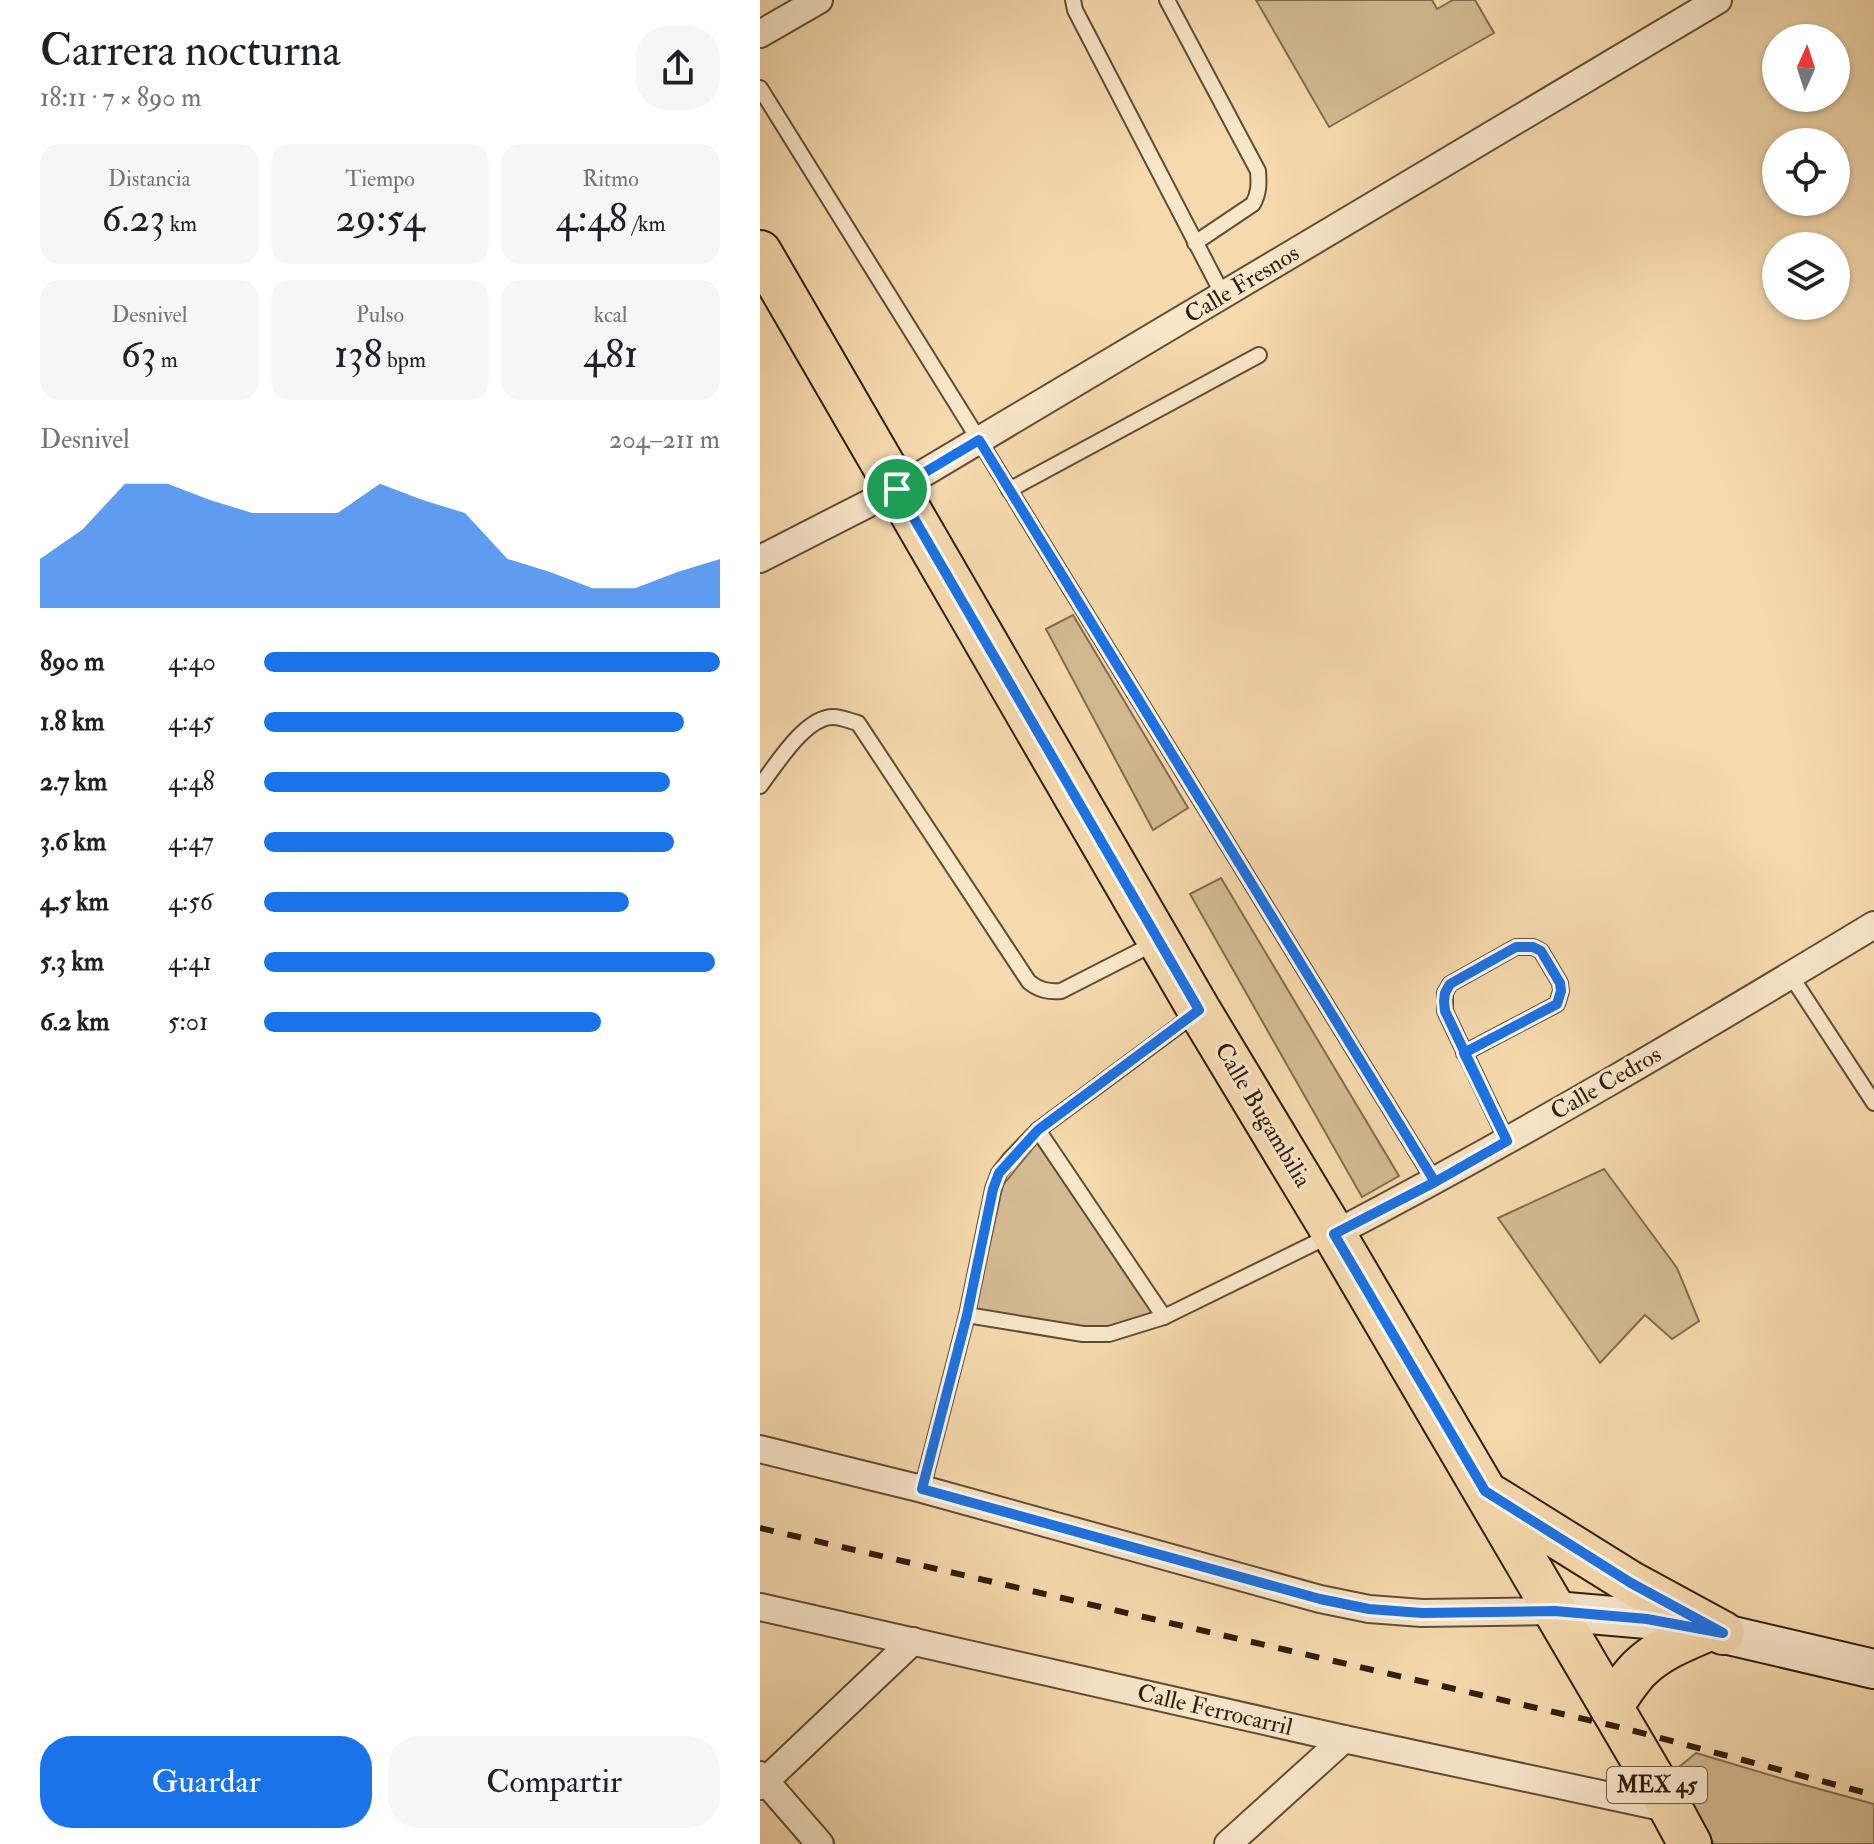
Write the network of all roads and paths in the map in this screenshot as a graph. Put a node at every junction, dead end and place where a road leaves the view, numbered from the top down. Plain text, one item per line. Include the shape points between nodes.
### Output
1 (819, 0) edge
2 (1073, 0) edge
3 (1167, 0) edge
4 (1718, 0) edge
5 (760, 34) edge
6 (760, 88) edge
7 (1195, 243) junction
8 (760, 252) edge
9 (1223, 295) junction
10 (1259, 355) dead end
11 (979, 440) junction
12 (897, 489) junction
13 (1009, 490) junction
14 (760, 559) edge
15 (760, 786) edge
16 (1874, 925) edge
17 (1159, 941) junction
18 (1791, 976) junction
19 (1199, 1010) junction
20 (1464, 1053) junction
21 (1874, 1103) edge
22 (1038, 1130) junction
23 (1507, 1141) junction
24 (1435, 1182) junction
25 (1334, 1234) junction
26 (967, 1315) junction
27 (1164, 1317) junction
28 (760, 1449) edge
29 (922, 1489) junction
30 (1485, 1491) junction
31 (760, 1607) edge
32 (1555, 1611) junction
33 (1715, 1632) junction
34 (913, 1641) junction
35 (1874, 1669) edge
36 (1617, 1718) junction
37 (1344, 1739) junction
38 (762, 1781) edge
39 (1681, 1826) edge
40 (820, 1844) edge
41 (1228, 1844) edge

1 - 5 street
2 - 7 lane
3 - 7 lane via 1258,171 1253,204
4 - 9 street, Calle Fresnos
6 - 11 lane
7 - 9 lane
8 - 12 main road, Calle Bugambilia / MEX 45
9 - 11 street, Calle Fresnos
10 - 13 lane
11 - 12 street, Calle Fresnos
11 - 13 lane
12 - 14 street, Calle Fresnos
12 - 17 main road, Calle Bugambilia / MEX 45
13 - 24 lane
15 - 17 lane via 816,722 830,717 858,723 1037,988 1061,991
16 - 18 street, Calle Cedros
17 - 19 main road, Calle Bugambilia / MEX 45
18 - 21 lane
18 - 23 street, Calle Cedros
19 - 22 lane
19 - 25 main road, Calle Bugambilia / MEX 45
20 - 20 lane via 1445,1011 1450,984 1516,947 1541,951 1560,983 1557,1004
20 - 23 lane
22 - 26 lane via 999,1173
22 - 27 lane
23 - 24 street, Calle Cedros
24 - 25 street, Calle Cedros
25 - 27 lane
25 - 30 main road, Calle Bugambilia / MEX 45
26 - 27 lane via 1098,1335
26 - 29 lane
28 - 29 street
29 - 32 street via 1369,1609
30 - 32 main road, Calle Bugambilia / MEX 45
30 - 33 main road
31 - 34 street, Calle Ferrocarril
32 - 33 main road via 1647,1619
32 - 36 main road, Calle Bugambilia / MEX 45
33 - 35 main road
33 - 36 main road via 1673,1645 1640,1668
34 - 37 street, Calle Ferrocarril
34 - 38 street
36 - 39 main road, MEX 45
37 - 39 street, Calle Ferrocarril
37 - 41 street
38 - 40 street

